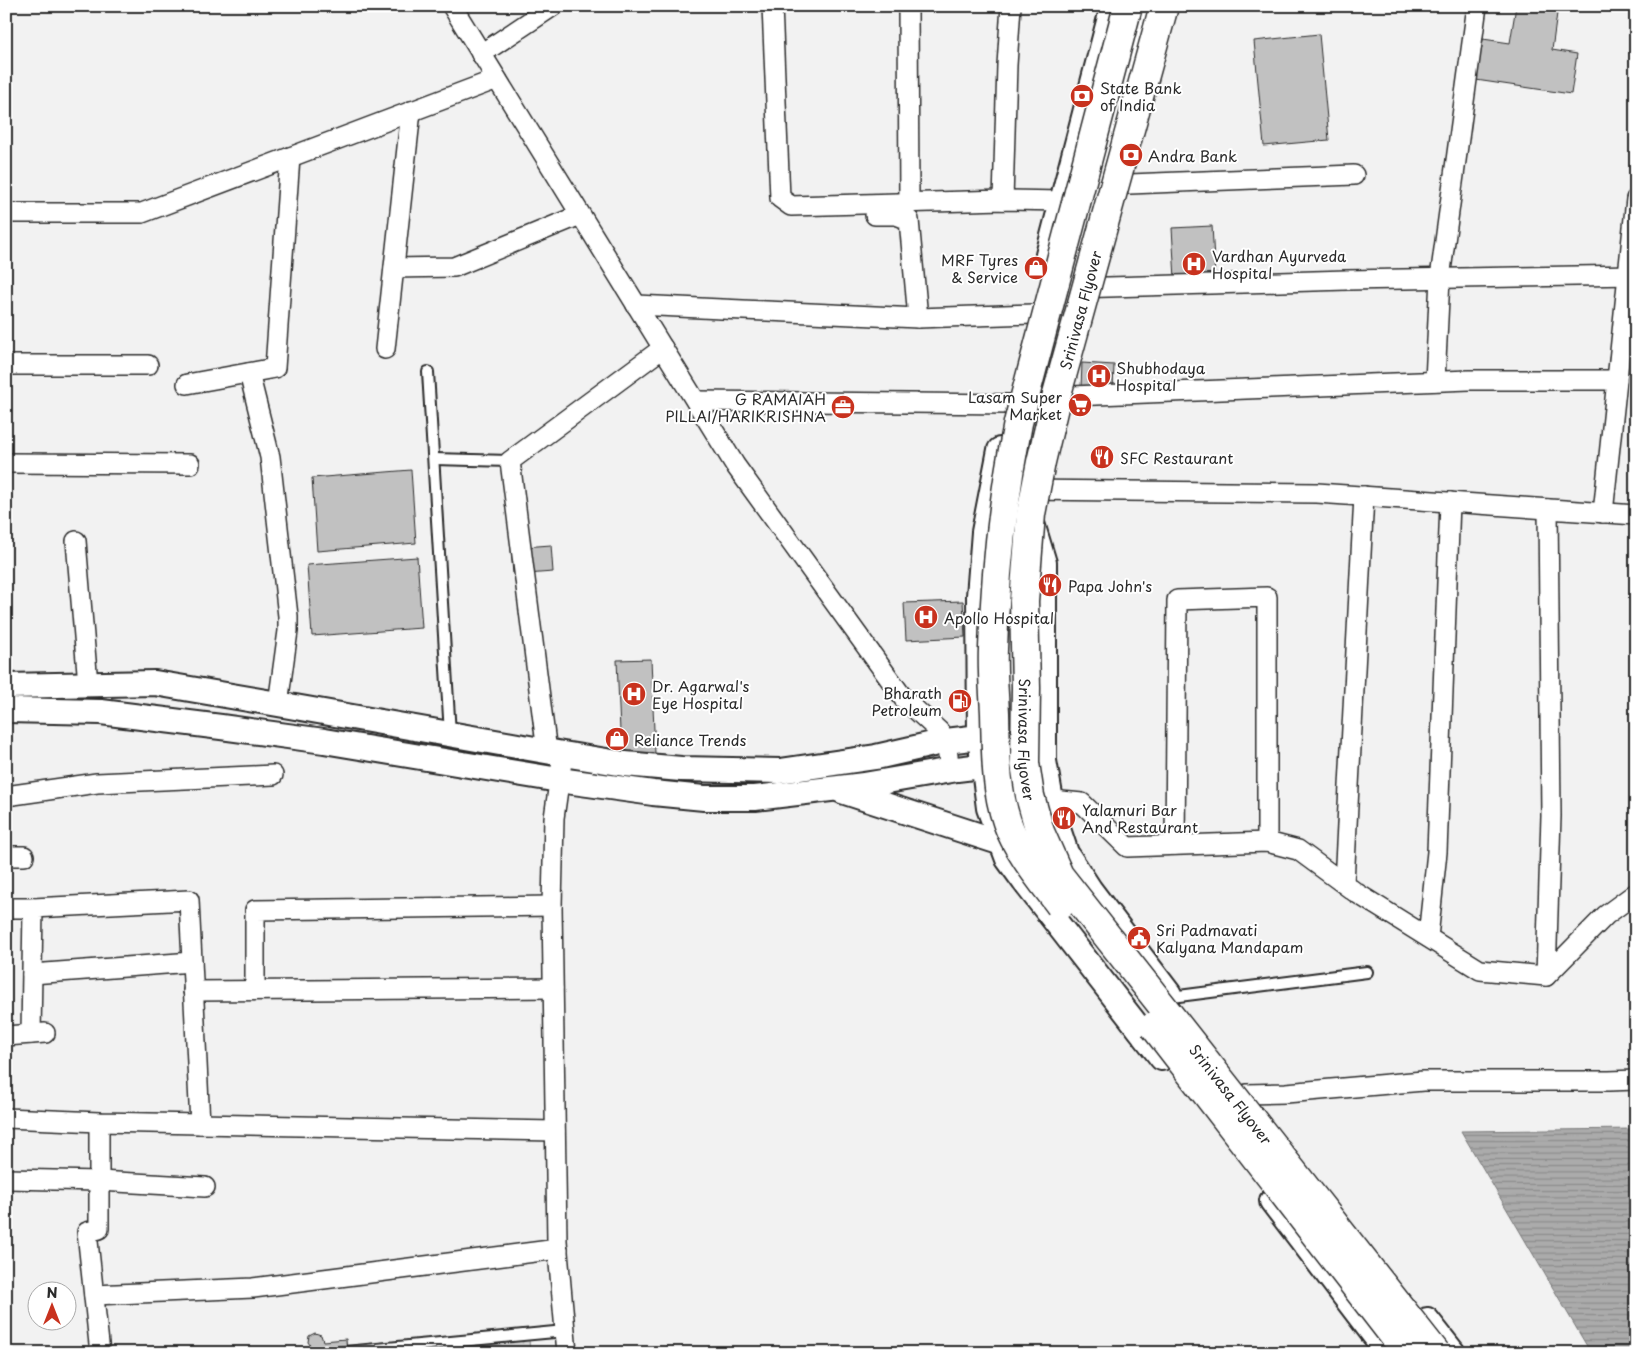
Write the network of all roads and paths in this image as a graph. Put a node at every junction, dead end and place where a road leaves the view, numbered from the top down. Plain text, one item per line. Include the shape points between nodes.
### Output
1 (452, 6) edge
2 (553, 6) edge
3 (772, 6) edge
4 (908, 6) edge
5 (1011, 6) edge
6 (1113, 6) edge
7 (1128, 6) edge
8 (1145, 6) edge
9 (1164, 6) edge
10 (1477, 6) edge
11 (481, 54) junction
12 (497, 78) junction
13 (411, 111) junction
14 (290, 157) junction
15 (1354, 174) dead end
16 (1098, 185) junction
17 (1636, 199) edge
18 (1003, 200) junction
19 (1062, 201) junction
20 (909, 202) junction
21 (6, 212) edge
22 (580, 214) junction
23 (779, 216) dead end
24 (394, 268) junction
25 (1632, 275) edge
26 (1440, 278) junction
27 (1071, 288) junction
28 (636, 305) junction
29 (1033, 314) junction
30 (918, 318) junction
31 (663, 348) junction
32 (385, 349) dead end
33 (6, 365) edge
34 (148, 365) dead end
35 (428, 372) dead end
36 (248, 373) junction
37 (1617, 380) junction
38 (1435, 382) junction
39 (188, 384) dead end
40 (1043, 398) junction
41 (696, 401) junction
42 (1010, 404) junction
43 (434, 459) junction
44 (510, 461) junction
45 (6, 463) edge
46 (190, 464) dead end
47 (1022, 490) junction
48 (1364, 496) junction
49 (1450, 502) junction
50 (1548, 509) junction
51 (1603, 513) junction
52 (1636, 515) edge
53 (76, 541) dead end
54 (88, 684) junction
55 (6, 686) edge
56 (278, 704) junction
57 (6, 710) edge
58 (1044, 732) junction
59 (450, 734) junction
60 (980, 737) junction
61 (946, 742) junction
62 (555, 753) junction
63 (1044, 758) junction
64 (984, 766) junction
65 (950, 771) junction
66 (273, 775) dead end
67 (559, 780) junction
68 (835, 789) junction
69 (6, 796) edge
70 (1051, 800) junction
71 (1267, 842) junction
72 (1002, 843) junction
73 (1175, 846) junction
74 (1344, 883) junction
75 (1636, 893) edge
76 (552, 906) junction
77 (6, 908) edge
78 (33, 908) junction
79 (1428, 937) junction
80 (192, 962) junction
81 (1367, 972) dead end
82 (32, 974) junction
83 (1546, 976) junction
84 (553, 988) junction
85 (255, 990) junction
86 (193, 991) junction
87 (1171, 997) junction
88 (6, 1036) edge
89 (1636, 1080) edge
90 (1248, 1094) junction
91 (6, 1118) edge
92 (99, 1122) junction
93 (200, 1124) junction
94 (555, 1131) junction
95 (8, 1179) dead end
96 (99, 1181) junction
97 (205, 1187) dead end
98 (558, 1249) junction
99 (94, 1295) junction
100 (564, 1331) junction
101 (100, 1353) edge
102 (335, 1353) edge
103 (566, 1353) edge
104 (1388, 1353) edge
105 (1407, 1353) edge
106 (1436, 1353) edge
107 (1453, 1353) edge

1 - 11 street
2 - 11 street
3 - 20 street via 780,198 791,206
4 - 20 street
5 - 18 street
6 - 19 street
7 - 105 main road, Srinivasa Flyover, bridge via 1018,423 1008,473 1002,513 993,650 999,788 1007,822 1017,845 1048,888
8 - 16 street
9 - 106 main road, Srinivasa Flyover, bridge via 1057,394 1031,514 1024,601 1025,763 1030,796 1040,832 1060,875
10 - 26 street
11 - 12 street
12 - 13 street
12 - 22 street
13 - 14 street
13 - 24 street
14 - 21 street via 142,213
14 - 36 street via 274,368
15 - 16 street
16 - 27 street
17 - 25 street
18 - 19 street
18 - 20 street
19 - 29 street
22 - 24 street via 454,267
22 - 28 street
23 - 30 street via 896,214 909,220
24 - 32 street
25 - 26 street
25 - 37 street
26 - 27 street
26 - 38 street
27 - 40 street
28 - 30 street
28 - 31 street
29 - 30 street
29 - 42 street
31 - 41 street
31 - 44 street
33 - 34 street
35 - 43 lane
36 - 39 street
36 - 56 street via 270,457 288,616
37 - 38 street
37 - 51 street
38 - 40 street
40 - 47 street
41 - 42 street
41 - 61 street via 735,465 904,699 939,731
42 - 60 street via 984,532 979,596
43 - 44 lane
43 - 59 lane
44 - 62 street
45 - 46 street
47 - 48 street
47 - 58 street via 1044,563
48 - 49 street
48 - 74 street
49 - 50 street
49 - 79 street via 1437,852
50 - 51 street
50 - 83 street via 1551,816
51 - 52 street
53 - 54 street
54 - 55 street
54 - 56 street via 155,683
56 - 59 street
57 - 67 street via 101,712 221,727
58 - 60 street
58 - 63 street
59 - 62 street
60 - 61 street
60 - 64 street
61 - 62 street via 876,758 780,771 681,769
61 - 65 street
62 - 67 street
63 - 64 street
63 - 70 street
64 - 65 street
64 - 72 street via 989,808
65 - 68 street
66 - 69 street via 97,783
67 - 68 street via 704,798 755,798
67 - 76 street via 554,818
68 - 72 street
70 - 73 street via 1082,803 1127,847
70 - 87 street via 1066,853
71 - 73 street
71 - 73 street via 1267,598 1176,600
71 - 74 street via 1298,850
72 - 104 street via 1008,859
74 - 79 street
75 - 83 street via 1606,915
76 - 84 street
76 - 85 street via 255,910
77 - 78 street
78 - 80 street via 189,900
78 - 82 street
79 - 83 street via 1480,970
80 - 82 street
80 - 86 street
81 - 87 lane
82 - 88 street via 38,1034
84 - 85 street
84 - 94 street
85 - 86 street
86 - 93 street
87 - 90 street
89 - 90 street via 1423,1080
90 - 107 street
91 - 92 street
92 - 93 street
92 - 96 street
93 - 94 street
94 - 98 street
95 - 96 street
96 - 97 street
96 - 99 street via 99,1229 87,1232
98 - 99 street via 253,1288
98 - 100 street
99 - 101 street
100 - 102 lane
100 - 103 street

